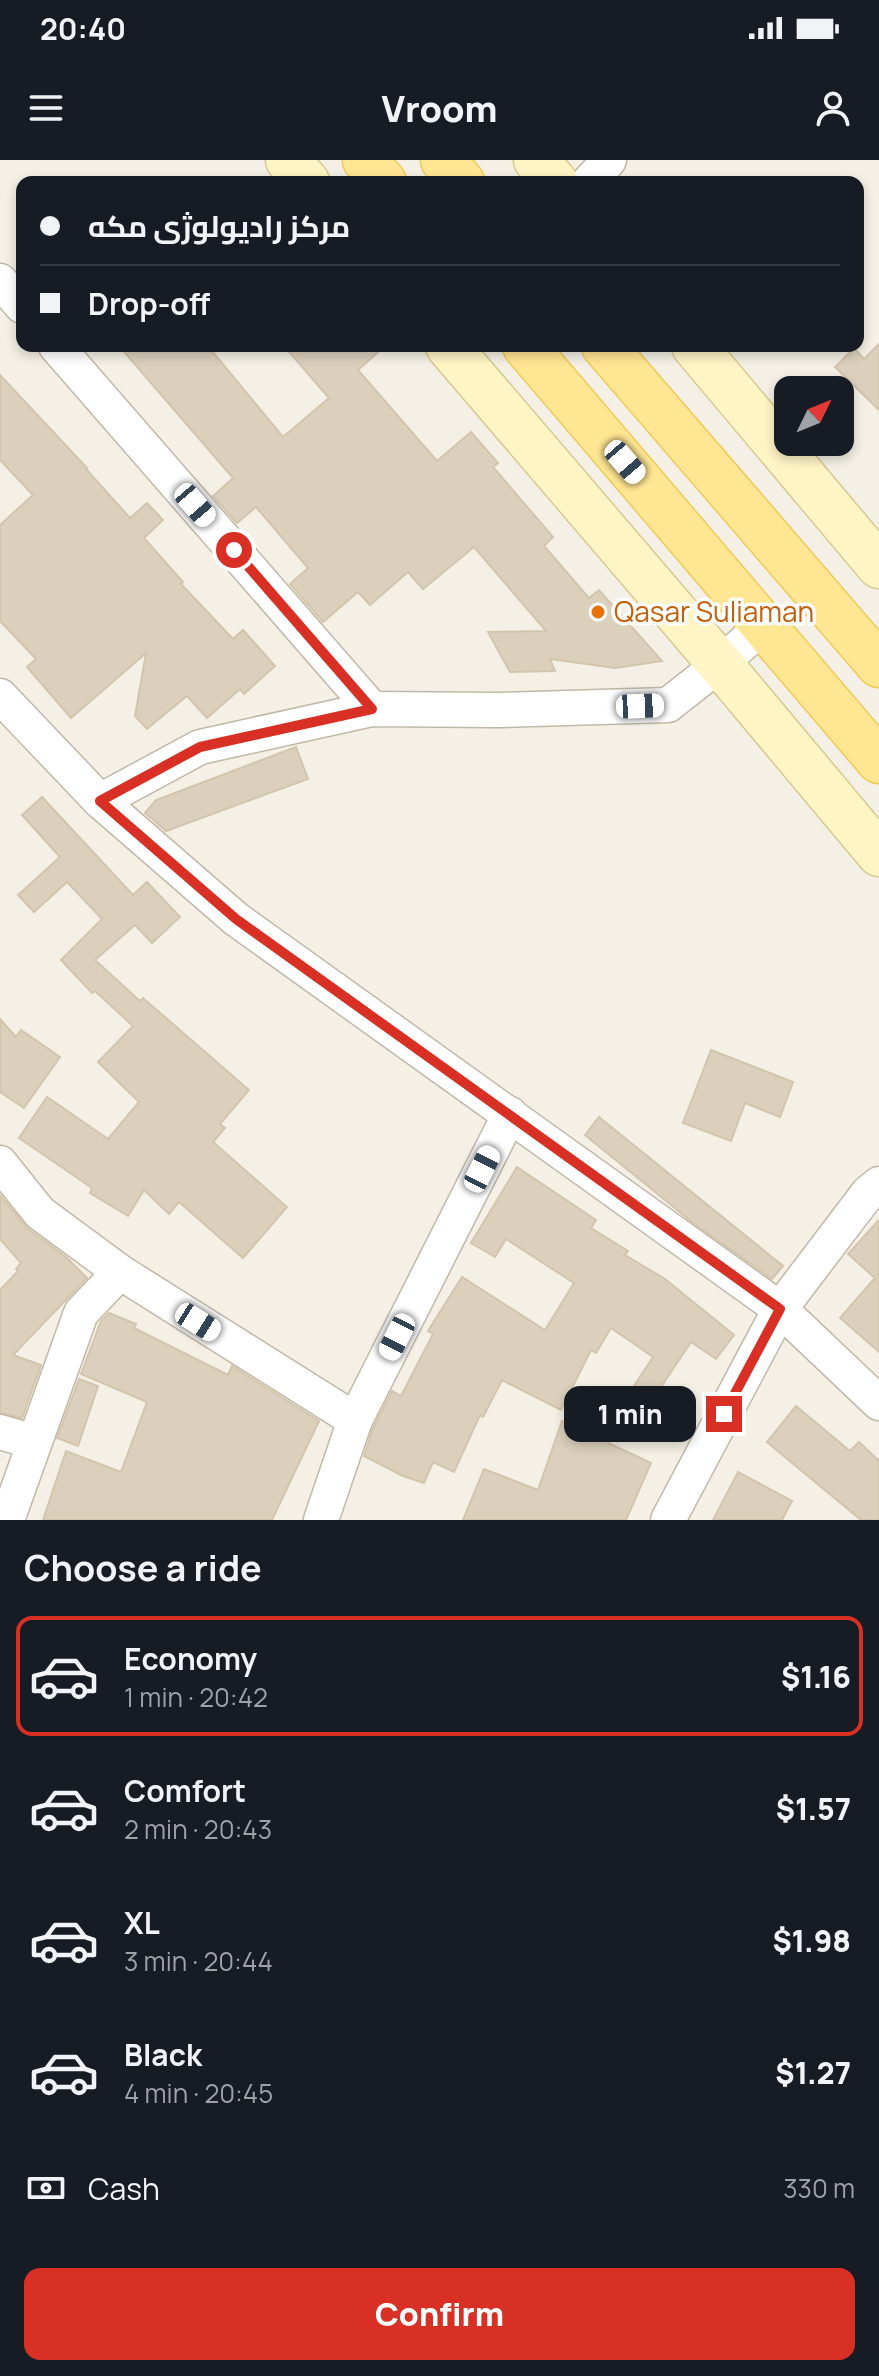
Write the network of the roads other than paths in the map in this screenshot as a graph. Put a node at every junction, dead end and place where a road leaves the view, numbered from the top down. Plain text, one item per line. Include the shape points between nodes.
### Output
1 (288, 160) edge
2 (365, 160) edge
3 (443, 160) edge
4 (536, 160) edge
5 (609, 160) edge
6 (302, 176) edge
7 (379, 176) edge
8 (457, 176) edge
9 (550, 176) edge
10 (594, 176) edge
11 (0, 281) edge
12 (16, 299) edge
13 (61, 352) edge
14 (453, 352) edge
15 (530, 352) edge
16 (609, 352) edge
17 (699, 352) edge
18 (879, 566) edge
19 (765, 624) junction
20 (720, 664) junction
21 (879, 665) edge
22 (372, 709) junction
23 (7, 717) edge
24 (879, 761) edge
25 (100, 801) junction
26 (879, 854) edge
27 (510, 1114) junction
28 (0, 1163) edge
29 (879, 1184) edge
30 (120, 1272) junction
31 (780, 1309) junction
32 (879, 1403) edge
33 (355, 1420) junction
34 (0, 1432) edge
35 (34, 1442) junction
36 (7, 1520) edge
37 (321, 1520) edge
38 (668, 1520) edge

1 - 6 street
2 - 7 main road
3 - 8 main road
4 - 9 street
5 - 10 street
11 - 12 street
13 - 22 street
14 - 20 street
15 - 19 main road
16 - 21 main road
17 - 18 street
19 - 20 street
19 - 24 main road
20 - 22 street via 668,705
20 - 26 street
22 - 25 street via 200,747
23 - 25 street
25 - 27 street via 236,919
27 - 31 street
27 - 33 street
28 - 30 street via 40,1213
29 - 31 street
30 - 33 street
30 - 35 street via 81,1313
31 - 32 street
31 - 38 street
33 - 37 street
34 - 35 street
35 - 36 street

